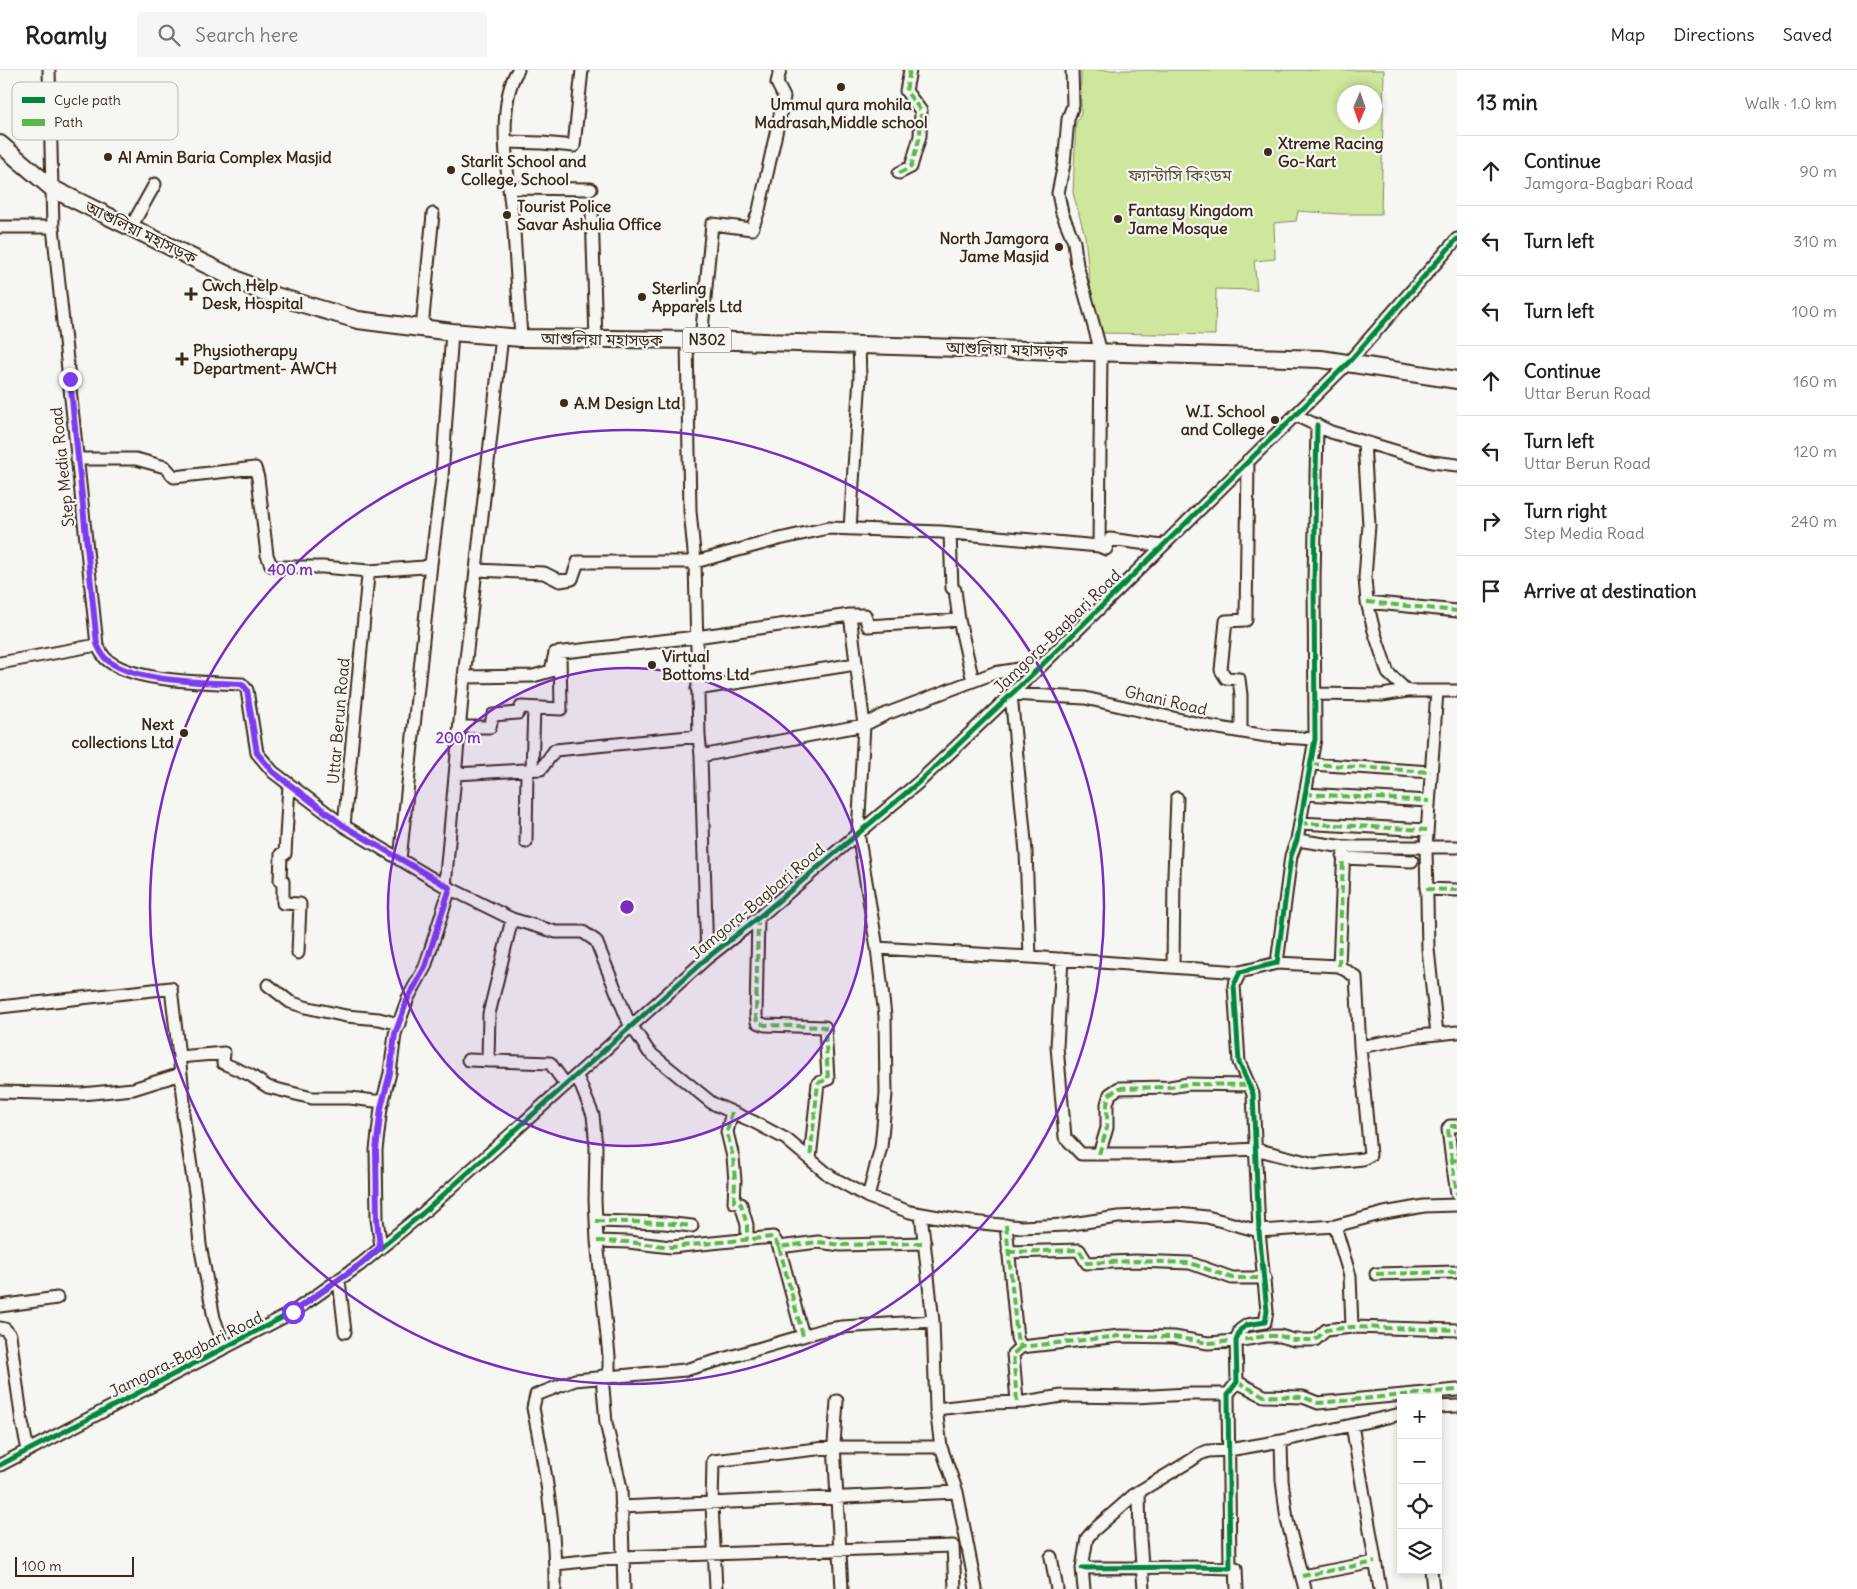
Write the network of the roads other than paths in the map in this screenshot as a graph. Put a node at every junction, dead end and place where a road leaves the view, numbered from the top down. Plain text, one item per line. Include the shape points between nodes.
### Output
1 (518, 70) edge
2 (582, 70) edge
3 (780, 70) edge
4 (910, 70) edge
5 (1072, 70) edge
6 (51, 140) edge
7 (506, 142) junction
8 (0, 144) edge
9 (899, 173) dead end
10 (155, 184) dead end
11 (510, 188) junction
12 (53, 189) junction
13 (591, 189) dead end
14 (592, 211) dead end
15 (432, 214) dead end
16 (0, 227) edge
17 (53, 227) junction
18 (131, 227) junction
19 (1457, 239) edge
20 (422, 328) junction
21 (452, 332) junction
22 (502, 336) junction
23 (521, 338) junction
24 (596, 340) junction
25 (694, 340) junction
26 (859, 345) junction
27 (1101, 352) junction
28 (1348, 363) junction
29 (1457, 380) edge
30 (1295, 415) junction
31 (1316, 425) junction
32 (1364, 442) junction
33 (77, 459) junction
34 (1248, 460) junction
35 (1457, 465) edge
36 (850, 528) junction
37 (950, 533) junction
38 (1099, 546) junction
39 (1162, 546) junction
40 (695, 562) junction
41 (431, 564) junction
42 (476, 570) junction
43 (369, 571) junction
44 (1367, 602) junction
45 (1457, 611) edge
46 (850, 614) junction
47 (959, 620) junction
48 (696, 637) junction
49 (97, 644) junction
50 (560, 652) junction
51 (0, 663) edge
52 (856, 664) junction
53 (1042, 665) junction
54 (464, 677) junction
55 (973, 681) junction
56 (697, 689) junction
57 (1407, 690) junction
58 (1437, 691) junction
59 (1457, 691) edge
60 (1011, 694) junction
61 (1315, 694) junction
62 (534, 708) junction
63 (864, 725) junction
64 (460, 727) junction
65 (1241, 731) junction
66 (699, 736) junction
67 (1315, 739) junction
68 (701, 756) junction
69 (1311, 764) junction
70 (530, 770) junction
71 (1431, 772) junction
72 (456, 774) junction
73 (289, 785) junction
74 (1305, 794) junction
75 (1178, 798) dead end
76 (1429, 801) junction
77 (1300, 823) junction
78 (344, 826) junction
79 (1427, 830) junction
80 (858, 833) junction
81 (1297, 840) junction
82 (526, 842) dead end
83 (1457, 847) edge
84 (1426, 848) junction
85 (1343, 853) junction
86 (400, 860) junction
87 (1412, 861) dead end
88 (448, 887) junction
89 (1426, 889) junction
90 (1457, 890) edge
91 (758, 918) junction
92 (512, 919) junction
93 (877, 948) junction
94 (298, 953) dead end
95 (1030, 957) junction
96 (707, 958) junction
97 (1062, 959) junction
98 (1277, 963) junction
99 (1339, 966) junction
100 (1173, 967) junction
101 (1240, 972) junction
102 (268, 985) dead end
103 (0, 1007) edge
104 (399, 1024) junction
105 (631, 1028) junction
106 (1457, 1032) edge
107 (1437, 1034) junction
108 (1360, 1047) junction
109 (179, 1057) junction
110 (468, 1060) dead end
111 (488, 1060) junction
112 (181, 1074) junction
113 (577, 1076) junction
114 (566, 1085) junction
115 (1249, 1085) junction
116 (0, 1092) edge
117 (383, 1102) junction
118 (732, 1112) junction
119 (1457, 1126) edge
120 (1255, 1149) junction
121 (1099, 1154) junction
122 (810, 1159) junction
123 (1455, 1161) edge
124 (1457, 1194) edge
125 (868, 1196) junction
126 (1457, 1205) edge
127 (921, 1214) junction
128 (596, 1221) junction
129 (1006, 1225) junction
130 (692, 1226) dead end
131 (1335, 1226) junction
132 (1259, 1231) junction
133 (747, 1239) junction
134 (597, 1241) junction
135 (925, 1244) junction
136 (380, 1247) junction
137 (779, 1247) junction
138 (1008, 1252) junction
139 (1457, 1272) edge
140 (1376, 1274) dead end
141 (1264, 1278) junction
142 (339, 1280) junction
143 (58, 1298) dead end
144 (0, 1306) edge
145 (933, 1322) junction
146 (1352, 1327) junction
147 (0, 1328) edge
148 (1457, 1330) edge
149 (345, 1332) dead end
150 (803, 1336) junction
151 (1236, 1341) junction
152 (12, 1343) junction
153 (0, 1347) edge
154 (1021, 1347) junction
155 (225, 1348) junction
156 (606, 1376) junction
157 (1237, 1382) junction
158 (1457, 1390) edge
159 (1228, 1394) junction
160 (837, 1401) dead end
161 (1016, 1402) junction
162 (1457, 1406) edge
163 (1442, 1407) edge
164 (936, 1409) junction
165 (1397, 1415) edge
166 (1352, 1425) junction
167 (1281, 1441) junction
168 (834, 1447) junction
169 (941, 1447) junction
170 (28, 1450) junction
171 (1229, 1450) junction
172 (0, 1465) edge
173 (957, 1492) junction
174 (1139, 1492) junction
175 (835, 1498) junction
176 (712, 1504) junction
177 (621, 1507) junction
178 (968, 1548) dead end
179 (839, 1550) junction
180 (714, 1554) junction
181 (622, 1557) junction
182 (1051, 1557) dead end
183 (1375, 1562) junction
184 (556, 1564) junction
185 (1142, 1567) junction
186 (1082, 1568) junction
187 (1230, 1568) junction
188 (1431, 1574) edge
189 (1302, 1576) junction
190 (555, 1589) edge
191 (624, 1589) edge
192 (716, 1589) edge
193 (842, 1589) edge
194 (955, 1589) edge
195 (1057, 1589) edge
196 (1081, 1589) edge
197 (1144, 1589) edge
198 (1237, 1589) edge
199 (1305, 1589) edge
200 (1380, 1589) edge
201 (1433, 1589) edge

1 - 7 street via 512,79 507,102
2 - 7 street via 574,146
3 - 25 street via 776,82 784,97 759,210 752,228 712,224
4 - 9 street via 906,91 920,112 920,136 912,167
5 - 27 street via 1073,105 1068,119 1058,193 1074,242 1077,265
6 - 12 street, Step Media Road
7 - 11 street
8 - 12 highway, আশুলিয়া মহাসড়ক / N302
10 - 18 street
11 - 13 street
11 - 23 street
12 - 17 street, Step Media Road
12 - 18 highway, আশুলিয়া মহাসড়ক / N302
14 - 24 street
15 - 20 street
16 - 17 street
17 - 33 street, Step Media Road
18 - 20 highway, আশুলিয়া মহাসড়ক / N302 via 262,292 358,320
19 - 28 street, Jamgora-Bagbari Road
20 - 21 highway, আশুলিয়া মহাসড়ক / N302
21 - 22 highway, আশুলিয়া মহাসড়ক / N302
21 - 41 street via 442,477
22 - 23 highway, আশুলিয়া মহাসড়ক / N302
22 - 42 street
23 - 24 highway, আশুলিয়া মহাসড়ক / N302
24 - 25 highway, আশুলিয়া মহাসড়ক / N302
25 - 26 highway, আশুলিয়া মহাসড়ক / N302
25 - 40 street via 690,511
26 - 27 highway, আশুলিয়া মহাসড়ক / N302
26 - 36 street via 860,377
27 - 28 highway, আশুলিয়া মহাসড়ক / N302 via 1321,359
27 - 38 street
28 - 29 highway, আশুলিয়া মহাসড়ক / N302
28 - 30 street, Jamgora-Bagbari Road
30 - 31 street
30 - 34 street, Jamgora-Bagbari Road
31 - 32 street
31 - 61 street
32 - 35 street via 1432,462
32 - 44 street via 1369,525 1365,578
33 - 43 street via 136,459 165,466 174,477 255,468 267,554 272,565
33 - 49 street, Step Media Road
34 - 39 street, Jamgora-Bagbari Road
34 - 65 street via 1246,620 1226,620 1221,670 1226,678 1239,679
36 - 37 street
36 - 40 street via 828,528
37 - 38 street
37 - 47 street via 952,588 955,590
38 - 39 street via 1106,549 1110,539
39 - 53 street, Jamgora-Bagbari Road
40 - 42 street via 578,562 572,579 560,581 544,573
40 - 48 street
41 - 43 street
41 - 86 street
42 - 54 street
43 - 78 street, Uttar Berun Road
44 - 45 street
44 - 57 street via 1388,673
46 - 47 street via 865,615 868,626
46 - 48 street
46 - 52 street
47 - 55 street
48 - 50 street
48 - 56 street
49 - 51 street
49 - 73 street, Uttar Berun Road via 106,658 143,676 242,684 247,690 257,753
50 - 54 street via 555,653 551,671 533,676
50 - 62 street via 560,709
52 - 56 street
52 - 63 street
53 - 55 street via 994,673
53 - 60 street, Jamgora-Bagbari Road
54 - 64 street
55 - 63 street
56 - 66 street
57 - 58 street
57 - 61 street via 1382,695
58 - 59 street
58 - 71 street
60 - 65 street, Ghani Road via 1085,698
60 - 80 street, Jamgora-Bagbari Road via 919,782
60 - 95 street via 1026,852
61 - 67 street
62 - 64 street via 493,715 490,727
62 - 70 street
63 - 68 street
63 - 80 street
64 - 72 street
65 - 67 street, Ghani Road
66 - 68 street
66 - 70 street via 556,750 541,769
67 - 69 street
68 - 96 street
69 - 71 street
69 - 74 street
70 - 72 street
70 - 82 street
71 - 76 street
72 - 88 street
73 - 78 street, Uttar Berun Road
73 - 94 street via 285,854 281,854 280,880 283,881 283,904 300,904
74 - 76 street
74 - 77 street
75 - 100 street
76 - 79 street
77 - 79 street
77 - 81 street
78 - 86 street
79 - 84 street
80 - 91 street, Jamgora-Bagbari Road
80 - 93 street
81 - 85 street
81 - 98 street via 1291,856
83 - 84 street
84 - 85 street
84 - 89 street
85 - 87 street
85 - 99 street
86 - 88 street
88 - 92 street
88 - 104 street via 425,967 408,998
89 - 90 street
89 - 107 street via 1428,949
91 - 96 street, Jamgora-Bagbari Road
91 - 122 street via 757,1022 825,1027 828,1079 818,1083
92 - 105 street via 556,932 583,932 596,941
92 - 111 street via 489,1014
93 - 95 street
93 - 125 street via 885,1016 886,1094 881,1147
95 - 97 street
96 - 105 street, Jamgora-Bagbari Road
97 - 100 street
97 - 121 street via 1057,1047 1065,1137 1082,1154
98 - 99 street
98 - 101 street
99 - 108 street via 1356,977
100 - 101 street
101 - 115 street via 1234,985 1238,1062
102 - 104 street via 290,1002 305,1007
103 - 109 street via 171,988
104 - 117 street
105 - 113 street, Jamgora-Bagbari Road
105 - 118 street via 649,1052 712,1104
106 - 107 street
107 - 108 street
108 - 120 street via 1370,1155 1363,1159 1314,1164
109 - 112 street
109 - 117 street via 224,1053 224,1063 268,1087 312,1098
110 - 111 street
111 - 114 street via 550,1063
112 - 116 street via 133,1089 82,1094
112 - 155 street via 200,1245 214,1318
113 - 114 street, Jamgora-Bagbari Road
113 - 128 street via 593,1115
114 - 136 street, Jamgora-Bagbari Road via 423,1213
115 - 120 street via 1253,1094
115 - 121 street via 1119,1088 1110,1094
117 - 136 street via 376,1150
118 - 122 street via 786,1139
118 - 133 street via 728,1132 733,1157 734,1202 741,1204 748,1225
119 - 123 street via 1448,1129
120 - 121 street
120 - 132 street
122 - 125 street via 830,1176
123 - 124 street
125 - 127 street
126 - 131 street via 1424,1206
127 - 129 street
127 - 135 street
128 - 130 street
128 - 134 street
129 - 132 street via 1065,1225 1118,1217 1177,1214 1207,1217
129 - 138 street
131 - 132 street
131 - 146 street via 1350,1276
132 - 141 street
133 - 134 street via 671,1247
133 - 137 street via 773,1237
134 - 156 street via 609,1356
135 - 137 street via 841,1246 818,1242
135 - 145 street
136 - 142 street, Jamgora-Bagbari Road
137 - 150 street
138 - 141 street via 1079,1250 1087,1263 1190,1263 1232,1278
138 - 154 street via 1017,1338
139 - 140 street
141 - 151 street via 1268,1311 1265,1322 1240,1330
142 - 149 street
142 - 155 street, Jamgora-Bagbari Road via 293,1312
143 - 144 street
145 - 150 street via 842,1327
145 - 164 street
146 - 148 street
146 - 151 street via 1326,1330 1315,1340 1266,1336
147 - 152 street via 8,1332
150 - 156 street via 685,1370
151 - 154 street via 1208,1344 1174,1337 1120,1336
151 - 157 street
152 - 153 street
152 - 170 street
154 - 161 street via 1014,1354
155 - 170 street, Jamgora-Bagbari Road
156 - 177 street via 606,1423 621,1488
156 - 184 street via 574,1380 540,1393 534,1399
157 - 158 street via 1264,1396 1303,1398 1318,1403
157 - 159 street
159 - 161 street via 1062,1396
159 - 171 street
160 - 168 street
161 - 164 street
162 - 163 street
164 - 169 street
165 - 166 street
166 - 167 street
166 - 183 street
167 - 171 street
167 - 189 street via 1287,1520
168 - 169 street
168 - 175 street
168 - 176 street via 713,1461
169 - 173 street
170 - 172 street, Jamgora-Bagbari Road
171 - 174 street via 1200,1454
171 - 187 street
173 - 175 street
173 - 178 street via 976,1589
174 - 185 street
174 - 186 street via 1094,1530 1088,1538
175 - 176 street
175 - 179 street
176 - 177 street
176 - 180 street
177 - 181 street
179 - 180 street
179 - 193 street
179 - 194 street via 953,1546
180 - 181 street
180 - 192 street
181 - 184 street
181 - 191 street
182 - 195 street
183 - 189 street
183 - 200 street
184 - 190 street
185 - 186 street
185 - 187 street
185 - 197 street
186 - 196 street
187 - 198 street via 1236,1568
188 - 201 street
189 - 199 street

